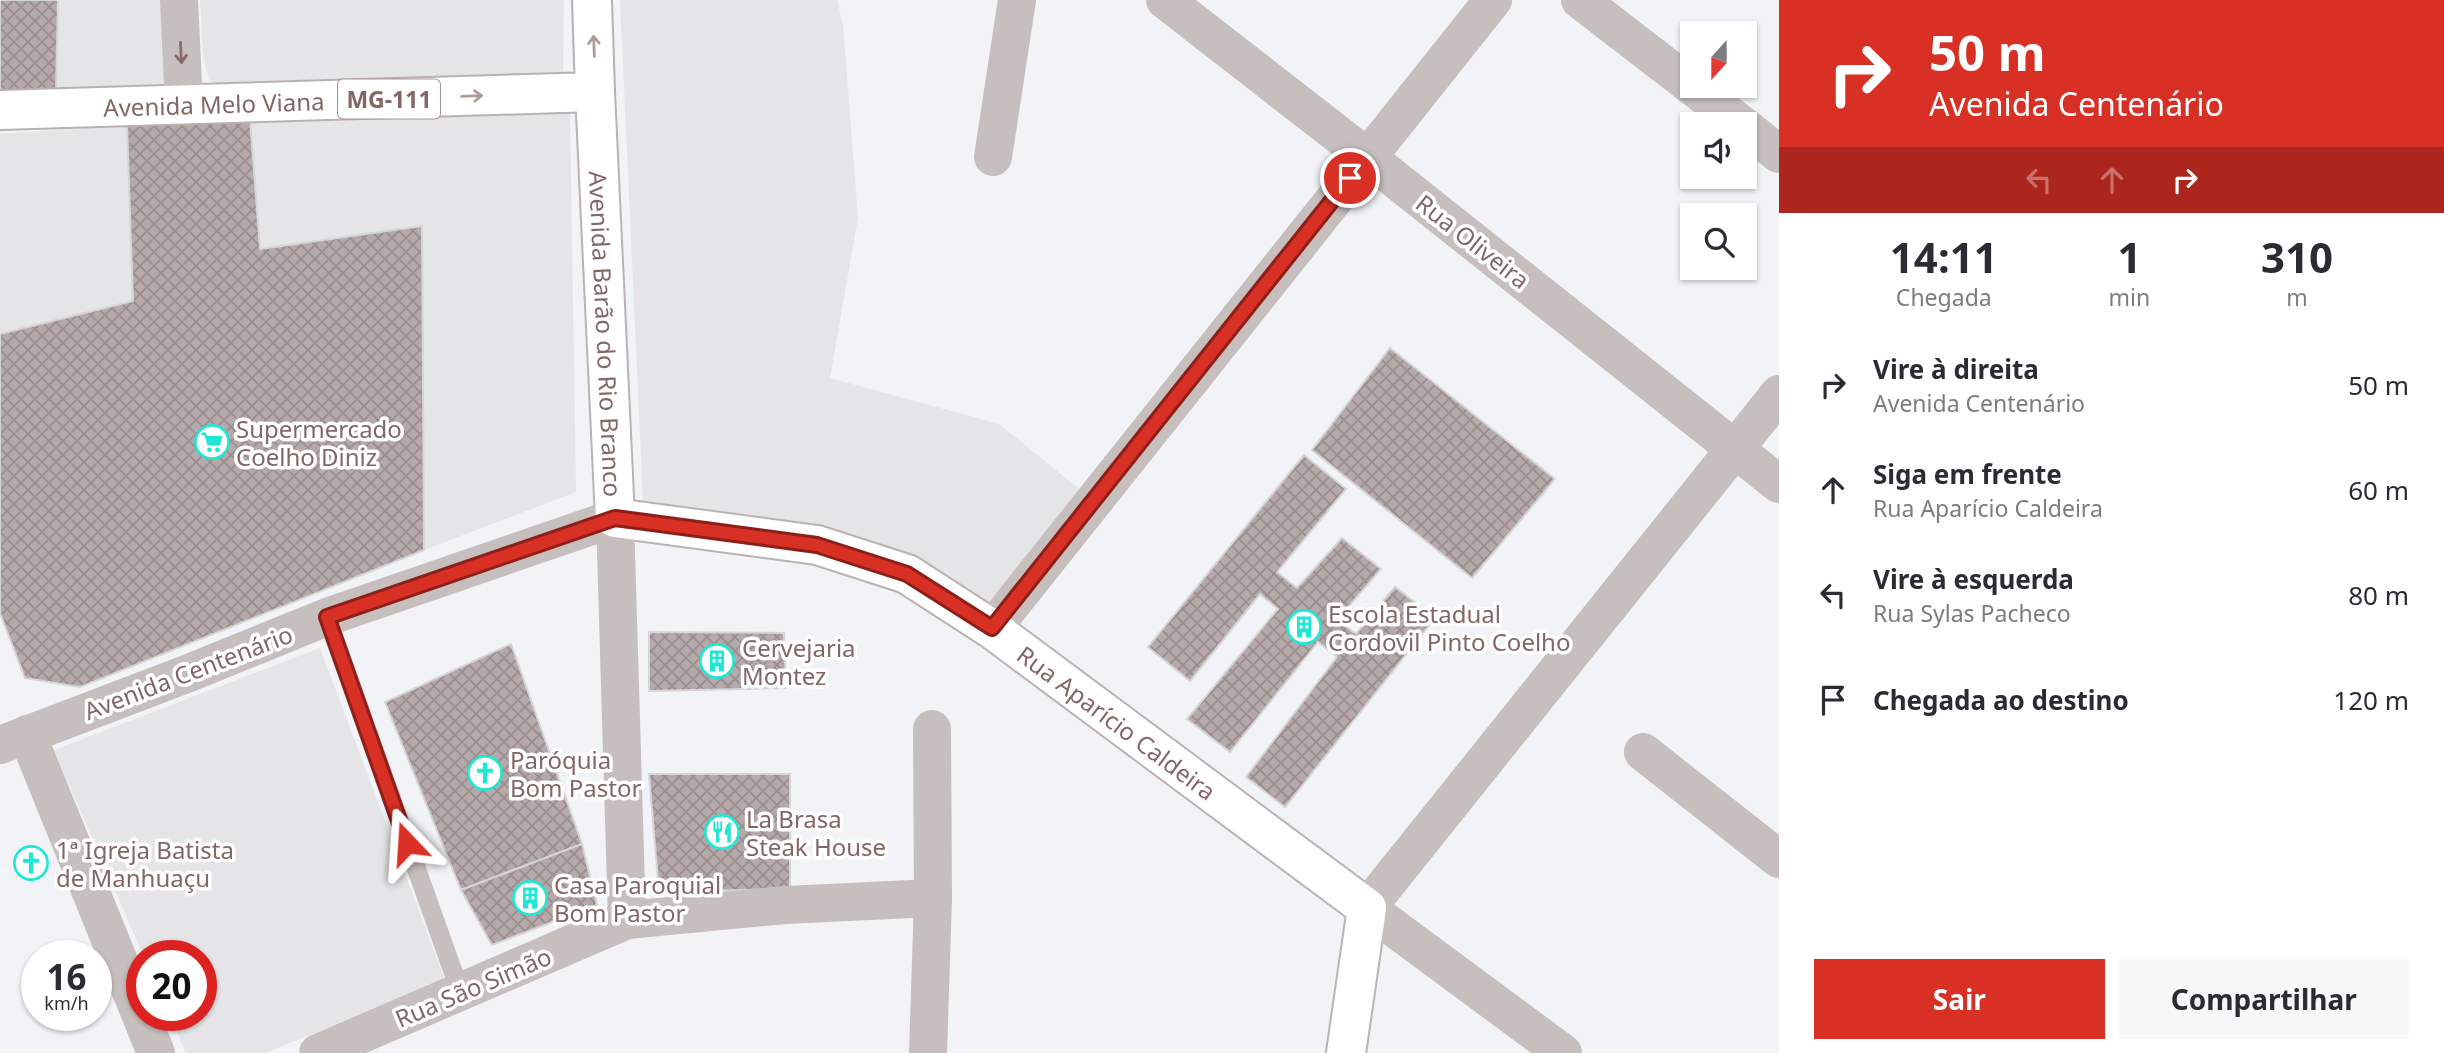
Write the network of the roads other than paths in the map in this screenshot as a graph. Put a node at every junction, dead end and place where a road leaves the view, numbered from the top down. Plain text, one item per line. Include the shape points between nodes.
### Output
1 (179, 0) edge
2 (592, 0) edge
3 (1017, 0) edge
4 (1165, 0) edge
5 (1493, 0) edge
6 (1580, 0) edge
7 (595, 92) junction
8 (184, 105) junction
9 (0, 110) edge
10 (1725, 112) edge
11 (1757, 137) edge
12 (1779, 154) edge
13 (993, 157) dead end
14 (1367, 157) junction
15 (1779, 394) edge
16 (1734, 449) junction
17 (1779, 484) edge
18 (615, 518) junction
19 (327, 617) junction
20 (992, 628) junction
21 (932, 729) dead end
22 (13, 740) edge
23 (1643, 752) dead end
24 (1779, 859) edge
25 (933, 898) junction
26 (1367, 908) junction
27 (627, 920) junction
28 (461, 994) junction
29 (156, 1053) edge
30 (318, 1053) edge
31 (928, 1053) edge
32 (1346, 1053) edge
33 (1563, 1053) edge

1 -> 8 street
7 -> 2 street, Avenida Barão do Rio Branco
3 - 13 street
4 - 14 street, Rua Oliveira
5 - 14 street
6 - 10 street
8 -> 7 street, Avenida Melo Viana / MG-111
7 - 18 street, Avenida Barão do Rio Branco
8 - 9 street, Avenida Melo Viana / MG-111
11 - 12 street
14 - 16 street, Rua Oliveira
14 - 20 street
15 - 16 street
16 - 17 street, Rua Oliveira
16 - 26 street
18 - 19 street, Avenida Centenário
18 - 20 street, Rua Aparício Caldeira via 817,545 907,574
18 - 27 street, Avenida Barão do Rio Branco
19 - 22 street, Avenida Centenário
19 - 28 lane
20 - 26 street, Rua Aparício Caldeira
21 - 25 street
22 - 29 street
23 - 24 street
25 - 27 street, Rua São Simão via 785,905
25 - 31 street
26 - 32 street
26 - 33 street, Rua Aparício Caldeira
27 - 28 street, Rua São Simão
28 - 30 street, Rua São Simão

